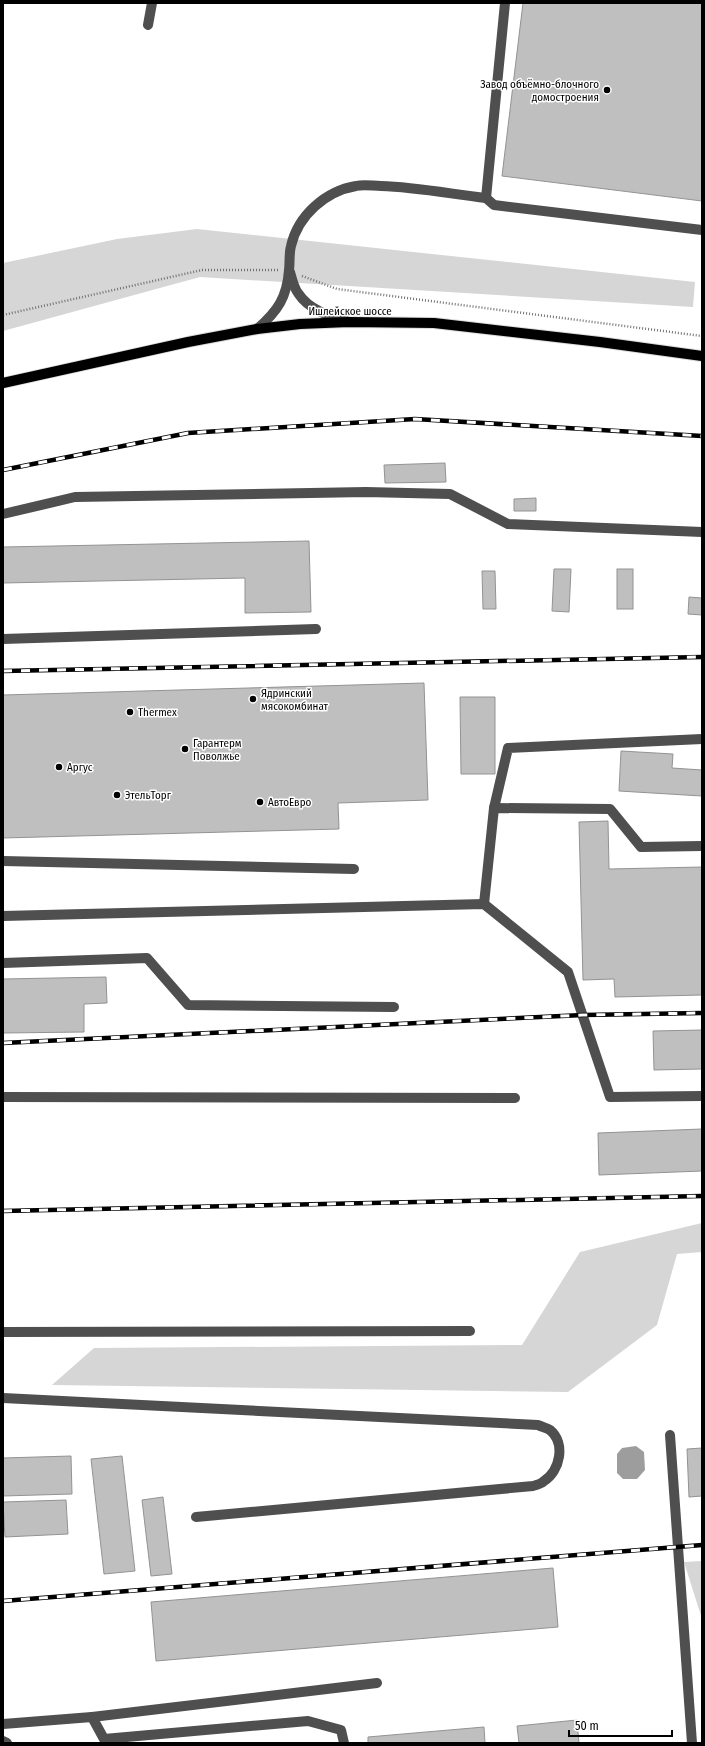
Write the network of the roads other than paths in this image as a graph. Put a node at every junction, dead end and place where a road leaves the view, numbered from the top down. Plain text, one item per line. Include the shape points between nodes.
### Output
1 (152, 3) edge
2 (505, 3) edge
3 (148, 25) dead end
4 (486, 198) junction
5 (702, 230) edge
6 (289, 271) junction
7 (349, 322) junction
8 (257, 329) junction
9 (702, 356) edge
10 (3, 383) edge
11 (3, 514) edge
12 (702, 532) edge
13 (316, 629) dead end
14 (3, 639) edge
15 (702, 740) edge
16 (494, 808) junction
17 (702, 846) edge
18 (3, 861) edge
19 (354, 869) dead end
20 (484, 904) junction
21 (3, 916) edge
22 (3, 963) edge
23 (394, 1007) dead end
24 (702, 1096) edge
25 (3, 1097) edge
26 (515, 1098) dead end
27 (470, 1331) dead end
28 (3, 1332) edge
29 (3, 1398) edge
30 (670, 1435) dead end
31 (196, 1517) dead end
32 (377, 1683) dead end
33 (92, 1717) junction
34 (3, 1724) edge
35 (3, 1741) edge
36 (6, 1743) edge
37 (344, 1743) edge
38 (692, 1743) edge

1 - 3 street
2 - 4 street
4 - 5 street via 494,205
4 - 6 street via 398,186 357,186 335,192 314,206 300,224 290,246
6 - 7 street via 298,293 311,307
6 - 8 street via 287,291 280,304 270,318
7 - 8 main road, Ишлейское шоссе
7 - 9 main road, Ишлейское шоссе via 434,323
8 - 10 main road, Ишлейское шоссе
11 - 12 street via 75,497 366,492 450,494 508,524
13 - 14 street
15 - 16 street via 508,748
16 - 17 street via 610,809 641,847
16 - 20 street
18 - 19 street
20 - 21 street
20 - 24 street via 568,972 610,1098
22 - 23 street via 147,958 188,1005
25 - 26 street
27 - 28 street
29 - 31 street via 538,1425 550,1430 560,1448 559,1461 552,1473 545,1481 533,1486
30 - 38 street
32 - 33 street
33 - 34 street
33 - 37 street via 104,1739 308,1720 342,1730
35 - 36 street

